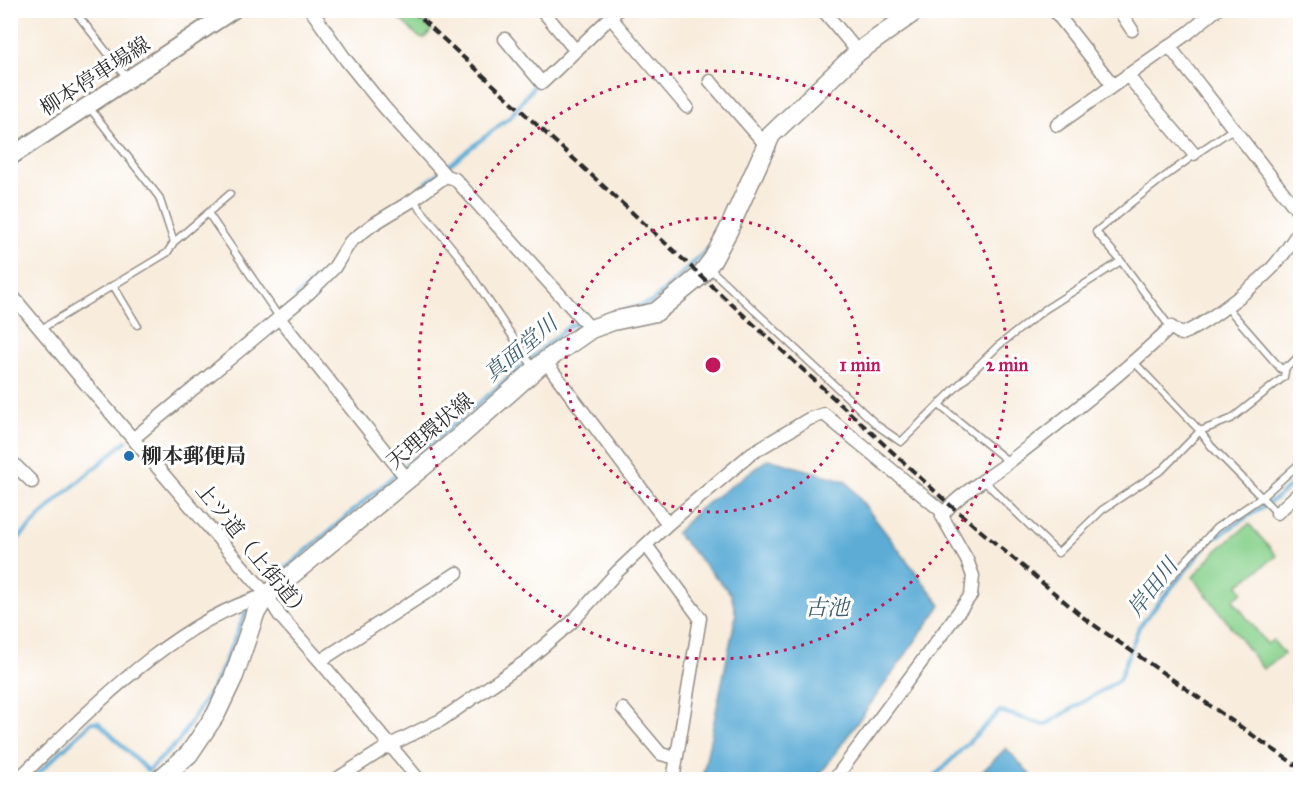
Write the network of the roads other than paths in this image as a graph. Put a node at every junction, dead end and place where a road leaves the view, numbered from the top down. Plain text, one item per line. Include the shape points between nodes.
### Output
1 (74, 10) edge
2 (234, 10) edge
3 (311, 10) edge
4 (542, 10) edge
5 (823, 10) edge
6 (916, 10) edge
7 (1054, 10) edge
8 (1119, 10) edge
9 (1216, 10) edge
10 (614, 14) edge
11 (1132, 30) dead end
12 (505, 39) dead end
13 (1169, 46) junction
14 (576, 51) junction
15 (858, 52) junction
16 (1126, 75) junction
17 (129, 80) junction
18 (710, 81) dead end
19 (1112, 84) junction
20 (88, 107) junction
21 (687, 107) dead end
22 (1057, 125) dead end
23 (1234, 128) junction
24 (767, 146) junction
25 (1194, 154) junction
26 (10, 157) edge
27 (446, 176) junction
28 (230, 194) dead end
29 (413, 200) junction
30 (208, 213) junction
31 (1300, 214) edge
32 (1300, 230) edge
33 (174, 242) junction
34 (1120, 261) junction
35 (707, 267) junction
36 (113, 285) junction
37 (10, 293) edge
38 (1226, 305) junction
39 (279, 318) junction
40 (137, 325) dead end
41 (1171, 327) junction
42 (591, 328) junction
43 (41, 329) junction
44 (1300, 355) edge
45 (1134, 362) junction
46 (540, 365) junction
47 (1286, 366) junction
48 (939, 405) junction
49 (1200, 431) junction
50 (134, 438) junction
51 (10, 460) edge
52 (1009, 462) junction
53 (1300, 463) edge
54 (408, 480) junction
55 (984, 481) junction
56 (32, 482) dead end
57 (1300, 492) edge
58 (1262, 497) junction
59 (944, 513) junction
60 (1277, 513) joint
61 (668, 524) junction
62 (646, 545) junction
63 (457, 573) dead end
64 (1157, 592) dead end
65 (267, 595) junction
66 (320, 661) junction
67 (622, 709) dead end
68 (390, 745) junction
69 (675, 758) junction
70 (17, 780) edge
71 (159, 780) edge
72 (335, 780) edge
73 (419, 780) edge
74 (673, 780) edge
75 (834, 780) edge

1 - 17 lane
2 - 17 main road, 柳本停車場線
3 - 27 street via 358,76
4 - 14 street
5 - 15 street
6 - 15 main road, 天理環状線
7 - 19 street
8 - 11 street
9 - 13 street
10 - 14 street
10 - 21 street
12 - 14 street via 542,83
13 - 16 street
13 - 23 street
15 - 24 main road, 天理環状線 via 771,135
16 - 19 street
16 - 25 street
17 - 20 main road, 柳本停車場線
18 - 24 street
19 - 22 street
20 - 26 main road, 柳本停車場線
20 - 33 lane via 159,197
23 - 25 lane
23 - 31 street
24 - 35 main road, 天理環状線
25 - 34 lane via 1096,232
27 - 29 street
27 - 42 street via 455,180
28 - 30 lane
29 - 39 street via 350,242 334,268
29 - 46 lane
30 - 33 lane
30 - 39 lane
32 - 38 street via 1270,270
33 - 36 lane via 167,252
34 - 41 lane
34 - 48 lane via 1044,310 998,346
35 - 42 main road, 天理環状線 via 656,312
35 - 48 lane via 878,426 901,442
36 - 40 lane
36 - 43 lane
37 - 43 street, 上ツ道（上街道）
38 - 41 street via 1192,330 1181,334
38 - 47 lane via 1281,369
39 - 50 street
39 - 54 street
41 - 45 street
42 - 46 main road, 天理環状線
43 - 50 street, 上ツ道（上街道）
44 - 47 lane
45 - 49 lane
45 - 52 street
46 - 54 main road, 天理環状線
46 - 61 street
47 - 49 lane via 1284,377 1231,419
48 - 52 lane
49 - 55 lane via 1163,469 1102,510 1058,553
49 - 58 lane
50 - 65 street, 上ツ道（上街道）
51 - 56 street
52 - 55 street
53 - 58 lane
54 - 65 main road, 天理環状線
55 - 59 street
57 - 60 street
58 - 60 lane
58 - 64 lane via 1216,528
59 - 61 street via 824,414 752,453
59 - 75 street via 942,516 973,576 970,595
61 - 62 street
62 - 68 street via 572,622 525,662 441,720
62 - 69 street via 700,618
63 - 66 street
65 - 66 street, 上ツ道（上街道） via 280,616
65 - 70 street via 181,635 107,695
65 - 71 main road, 天理環状線 via 255,614 216,714 189,754
66 - 68 street, 上ツ道（上街道）
67 - 69 street via 661,754
68 - 72 street
68 - 73 street, 上ツ道（上街道）
69 - 74 street

